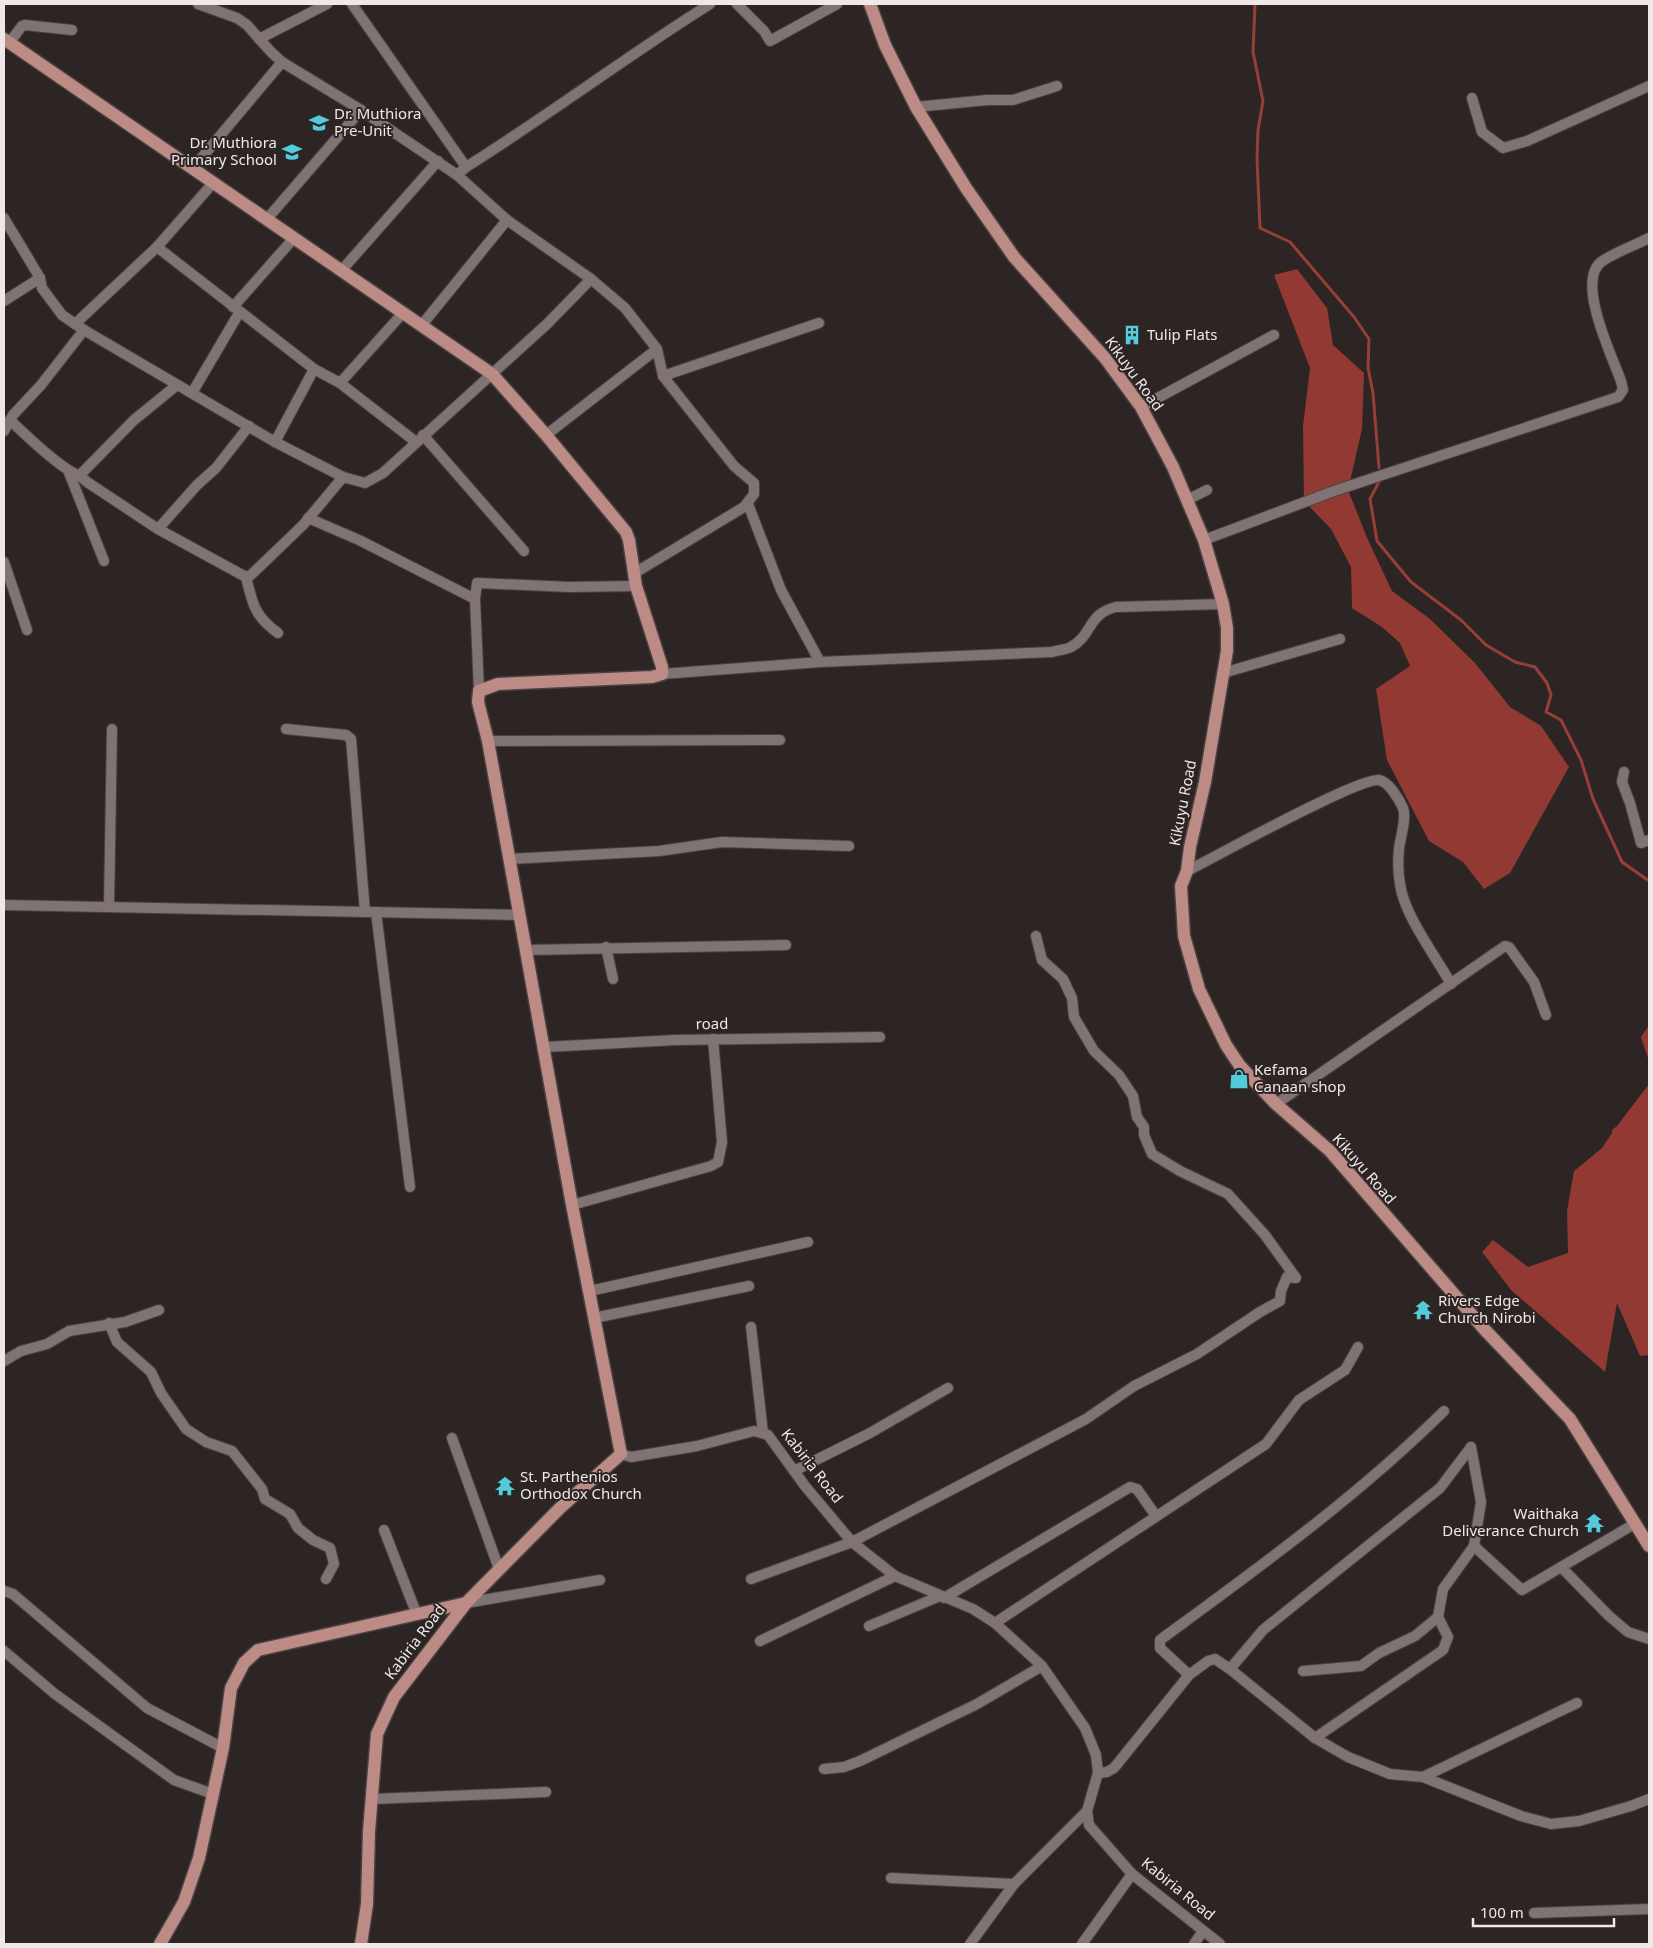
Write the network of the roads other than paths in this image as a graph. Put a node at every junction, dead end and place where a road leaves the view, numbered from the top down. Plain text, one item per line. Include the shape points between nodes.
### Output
1 (198, 4) edge
2 (327, 4) edge
3 (352, 4) edge
4 (710, 4) edge
5 (737, 4) edge
6 (837, 4) edge
7 (870, 4) edge
8 (72, 30) dead end
9 (259, 39) junction
10 (6, 41) edge
11 (282, 62) junction
12 (1057, 86) dead end
13 (1649, 86) edge
14 (1472, 98) dead end
15 (916, 107) junction
16 (361, 110) junction
17 (438, 161) junction
18 (466, 167) junction
19 (193, 168) junction
20 (457, 175) junction
21 (213, 183) junction
22 (4, 218) edge
23 (267, 219) junction
24 (507, 220) junction
25 (294, 238) junction
26 (1649, 238) edge
27 (157, 247) junction
28 (341, 271) junction
29 (40, 278) junction
30 (591, 278) junction
31 (4, 300) edge
32 (236, 310) junction
33 (402, 314) junction
34 (819, 323) dead end
35 (75, 324) junction
36 (421, 326) junction
37 (84, 330) junction
38 (1274, 335) dead end
39 (657, 349) junction
40 (314, 369) junction
41 (492, 374) junction
42 (663, 376) junction
43 (340, 383) junction
44 (177, 385) junction
45 (192, 393) junction
46 (1141, 407) junction
47 (10, 420) junction
48 (249, 426) junction
49 (4, 431) edge
50 (546, 435) junction
51 (419, 438) junction
52 (275, 442) junction
53 (68, 470) junction
54 (80, 476) junction
55 (343, 477) junction
56 (1207, 490) dead end
57 (1188, 500) junction
58 (748, 504) junction
59 (308, 518) junction
60 (158, 529) junction
61 (1204, 540) junction
62 (524, 551) dead end
63 (104, 561) dead end
64 (4, 562) edge
65 (246, 577) junction
66 (635, 580) junction
67 (475, 598) junction
68 (1223, 604) junction
69 (27, 630) dead end
70 (278, 633) dead end
71 (1340, 639) dead end
72 (820, 662) junction
73 (1223, 673) junction
74 (662, 674) junction
75 (479, 691) junction
76 (112, 729) dead end
77 (286, 729) dead end
78 (780, 740) dead end
79 (488, 741) junction
80 (1624, 772) dead end
81 (1649, 840) edge
82 (849, 846) dead end
83 (509, 859) junction
84 (1187, 871) junction
85 (4, 905) edge
86 (109, 907) junction
87 (365, 912) junction
88 (376, 912) junction
89 (520, 915) junction
90 (1036, 936) dead end
91 (786, 945) dead end
92 (606, 947) junction
93 (526, 950) junction
94 (613, 979) dead end
95 (1451, 984) junction
96 (1546, 1015) dead end
97 (880, 1036) dead end
98 (713, 1039) junction
99 (545, 1047) junction
100 (1276, 1104) junction
101 (410, 1187) dead end
102 (572, 1205) junction
103 (808, 1242) dead end
104 (749, 1286) dead end
105 (590, 1291) junction
106 (159, 1310) dead end
107 (594, 1318) junction
108 (109, 1323) junction
109 (751, 1327) dead end
110 (1358, 1347) dead end
111 (4, 1361) edge
112 (948, 1388) dead end
113 (1444, 1411) dead end
114 (763, 1433) junction
115 (452, 1438) dead end
116 (621, 1454) junction
117 (794, 1471) junction
118 (1156, 1516) junction
119 (1636, 1523) junction
120 (384, 1530) dead end
121 (852, 1542) junction
122 (1474, 1546) junction
123 (1649, 1546) edge
124 (1561, 1567) junction
125 (499, 1569) junction
126 (895, 1576) junction
127 (326, 1579) dead end
128 (750, 1579) dead end
129 (600, 1580) dead end
130 (4, 1591) edge
131 (942, 1597) junction
132 (466, 1603) junction
133 (417, 1615) junction
134 (1438, 1618) junction
135 (995, 1623) junction
136 (868, 1626) dead end
137 (1649, 1640) edge
138 (760, 1641) dead end
139 (4, 1651) edge
140 (1042, 1666) junction
141 (1230, 1669) junction
142 (1304, 1672) dead end
143 (1189, 1675) junction
144 (1577, 1703) dead end
145 (1315, 1738) junction
146 (223, 1748) junction
147 (824, 1769) dead end
148 (1098, 1773) junction
149 (1423, 1777) junction
150 (546, 1792) dead end
151 (213, 1794) junction
152 (1649, 1798) edge
153 (372, 1799) junction
154 (1087, 1811) junction
155 (1132, 1874) junction
156 (891, 1878) dead end
157 (1014, 1884) junction
158 (1649, 1909) edge
159 (1534, 1913) dead end
160 (1203, 1930) junction
161 (160, 1944) edge
162 (360, 1944) edge
163 (970, 1944) edge
164 (1082, 1944) edge
165 (1194, 1944) edge
166 (1220, 1944) edge

1 - 9 street via 237,18 248,25
2 - 9 street
3 - 18 street
4 - 18 street
5 - 6 street via 770,41
7 - 15 main road, Kikuyu Road via 885,45
8 - 10 street via 26,25
9 - 11 street
10 - 19 main road
11 - 16 street
11 - 19 street
12 - 15 street via 1013,100
13 - 14 street via 1527,142 1502,148 1482,132
15 - 46 main road, Kikuyu Road via 1014,258 1105,358
16 - 17 street
16 - 23 street
17 - 20 street
17 - 28 street
18 - 20 street
19 - 21 main road
20 - 24 street
21 - 23 main road
21 - 27 street
22 - 29 street
23 - 25 main road
24 - 30 street
24 - 36 street
25 - 28 main road
25 - 32 street
26 - 61 street via 1600,263 1593,274 1594,305 1623,390 1618,397 1334,491
27 - 32 street
27 - 35 street
28 - 33 main road
29 - 31 street
29 - 35 street via 42,288 51,301
30 - 39 street via 626,308
30 - 41 street
32 - 40 street
32 - 45 street
33 - 36 main road
33 - 43 street
34 - 42 street
35 - 37 street
36 - 41 main road
37 - 44 street
37 - 47 street
38 - 46 street
39 - 42 street
39 - 50 street
40 - 43 street
40 - 52 street
41 - 50 main road
41 - 51 street
42 - 58 street via 734,466 754,483 754,494
43 - 51 street
44 - 45 street
44 - 54 street via 134,420
45 - 48 street
46 - 57 main road, Kikuyu Road
47 - 49 street
47 - 53 street via 38,448
48 - 52 street
48 - 60 street via 216,468
50 - 66 main road via 626,532
51 - 55 street via 370,482
51 - 62 street
52 - 55 street
53 - 54 street
53 - 63 street
54 - 60 street
55 - 59 street
56 - 57 street
57 - 61 main road, Kikuyu Road
58 - 66 street
58 - 72 street via 781,590
59 - 65 street
59 - 67 street
60 - 65 street
61 - 68 main road, Kikuyu Road
64 - 69 street
65 - 70 street via 254,610
66 - 67 street via 569,587 480,582 475,585
66 - 74 main road
67 - 75 street
68 - 72 street via 1105,610 1096,616 1082,638 1070,647 1052,652
68 - 73 main road, Kikuyu Road via 1227,628
71 - 73 street
72 - 74 street
73 - 84 main road, Kikuyu Road
74 - 75 main road via 498,684
75 - 79 main road via 478,702
76 - 86 street
77 - 87 street via 351,739
78 - 79 street
79 - 83 main road
80 - 81 street via 1622,782 1640,843
82 - 83 street via 722,842 659,851
83 - 89 main road
84 - 95 street via 1339,793 1370,781 1383,782 1404,810 1398,851 1405,906
84 - 100 main road, Kikuyu Road via 1181,886 1184,936 1198,989 1240,1066
85 - 86 street
86 - 87 street
87 - 88 street
88 - 89 street
88 - 101 street
89 - 93 main road
90 - 121 street via 1042,960 1063,979 1072,998 1074,1017 1094,1051 1119,1075 1133,1096 1152,1154 1228,1194 1265,1235 1296,1278 1287,1277 1280,1302 1197,1354 1134,1386 1086,1418
91 - 92 street
92 - 93 street
92 - 94 street
93 - 99 main road
95 - 96 street via 1505,946 1534,982
95 - 100 street
97 - 98 street, road
98 - 99 street, road
98 - 102 street via 722,1142 718,1162
99 - 102 main road
100 - 119 main road, Kikuyu Road via 1330,1151 1472,1316 1570,1420
102 - 105 main road
103 - 105 street
104 - 107 street
105 - 107 main road
106 - 108 street via 125,1322
107 - 116 main road
108 - 111 street via 69,1331 47,1344 21,1351
108 - 127 street via 117,1342 151,1372 186,1429 206,1442 232,1451 262,1489 265,1499 290,1514 298,1528 313,1540 330,1548 334,1564
109 - 114 street
110 - 118 street via 1345,1370 1299,1400 1266,1444
112 - 117 street via 870,1433
113 - 143 street via 1304,1533 1160,1640 1160,1648
114 - 116 street, Kabiria Road via 754,1431 697,1446 631,1457
114 - 117 street, Kabiria Road via 768,1435
115 - 125 street
116 - 125 main road, Kabiria Road via 560,1508
117 - 121 street, Kabiria Road
118 - 131 street via 1137,1489 1130,1487
118 - 135 street
119 - 123 main road, Kikuyu Road
119 - 124 street
120 - 133 street
121 - 126 street, Kabiria Road
121 - 128 street
122 - 124 street via 1522,1590
122 - 134 street via 1442,1589
122 - 141 street via 1481,1502 1471,1447 1440,1488 1263,1630
124 - 137 street via 1628,1632
125 - 132 main road, Kabiria Road
126 - 131 street, Kabiria Road
126 - 138 street
129 - 132 street
130 - 146 street via 13,1594 147,1708
131 - 135 street, Kabiria Road via 973,1609
131 - 136 street
132 - 133 main road
132 - 153 main road, Kabiria Road via 394,1697 377,1734
133 - 146 main road via 258,1650 244,1663 231,1688
134 - 142 street via 1415,1636 1379,1653 1361,1666
134 - 145 street via 1448,1637 1444,1650
135 - 140 street, Kabiria Road
139 - 151 street via 55,1694 174,1780
140 - 147 street via 977,1704 860,1761
140 - 148 street, Kabiria Road via 1085,1728 1096,1755
141 - 143 street via 1215,1659
141 - 145 street
143 - 148 street via 1114,1768
144 - 149 street
145 - 149 street via 1348,1757 1390,1774
146 - 151 main road
148 - 154 street, Kabiria Road
149 - 152 street via 1521,1816 1551,1824 1597,1817
150 - 153 street
151 - 161 main road via 199,1858 187,1894
153 - 162 main road, Kabiria Road via 367,1904
154 - 155 street, Kabiria Road via 1089,1825
154 - 157 street
155 - 160 street, Kabiria Road
155 - 164 street
156 - 157 street
157 - 163 street
158 - 159 street
160 - 165 street
160 - 166 street, Kabiria Road

